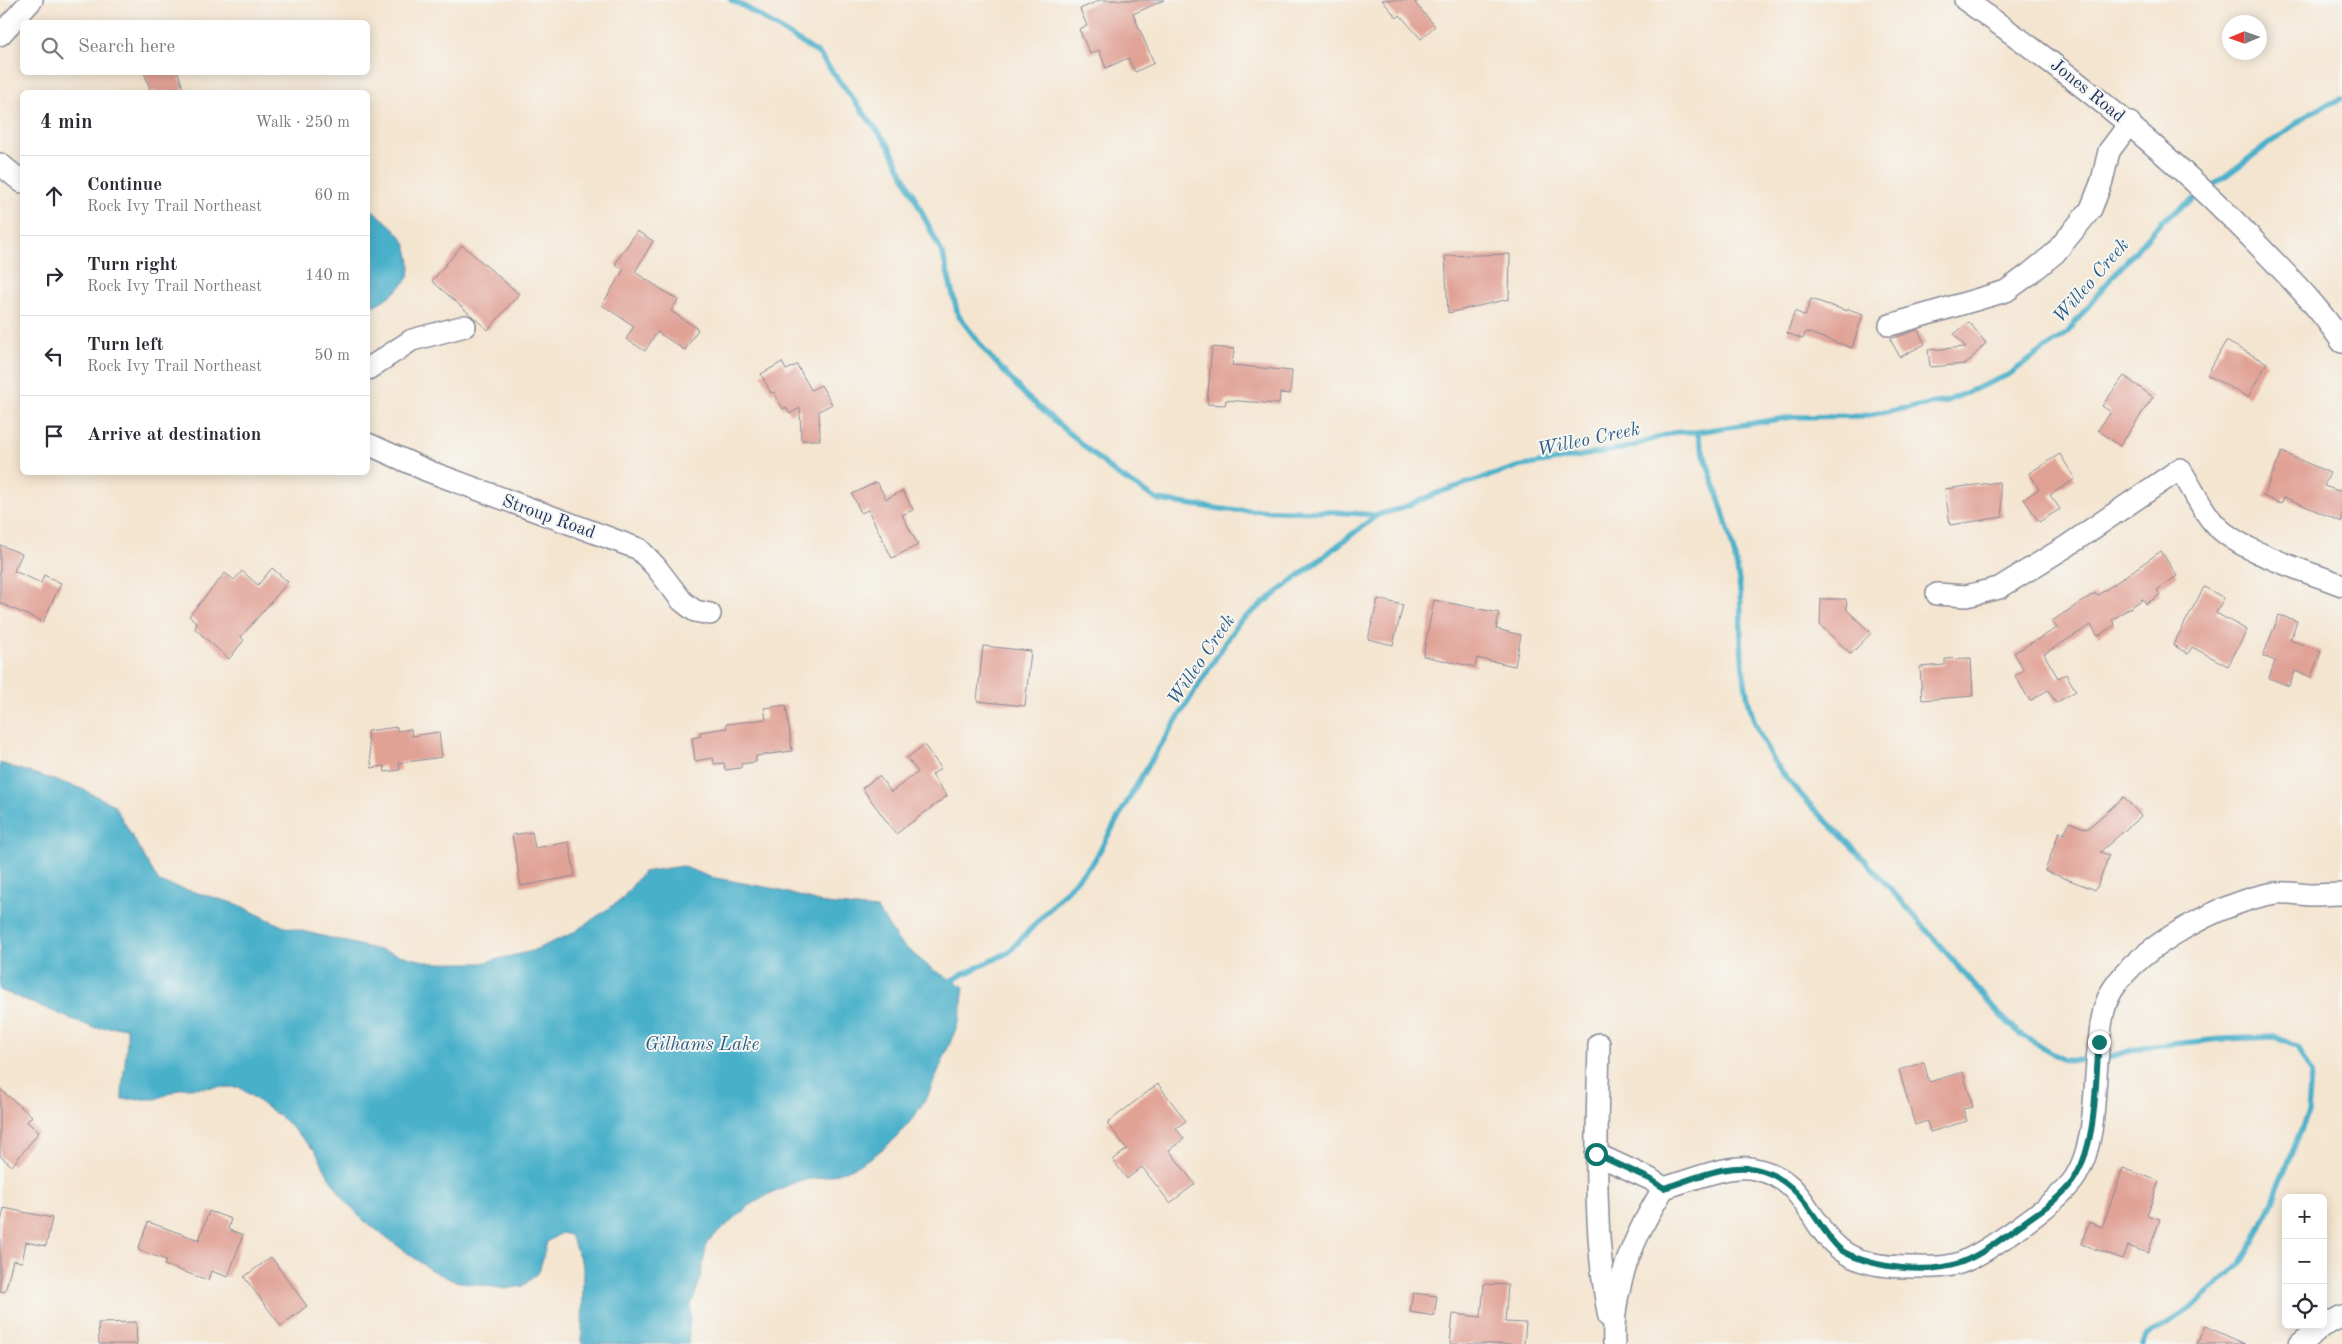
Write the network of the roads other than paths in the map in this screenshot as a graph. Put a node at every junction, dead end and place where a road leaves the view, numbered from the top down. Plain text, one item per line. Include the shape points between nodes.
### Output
1 (32, 0) edge
2 (1965, 0) edge
3 (0, 35) edge
4 (2130, 124) junction
5 (0, 164) edge
6 (20, 180) edge
7 (1890, 325) dead end
8 (465, 326) dead end
9 (2339, 330) edge
10 (370, 367) edge
11 (370, 445) edge
12 (2342, 585) edge
13 (1937, 594) dead end
14 (710, 614) dead end
15 (2342, 894) edge
16 (1599, 1044) dead end
17 (1596, 1154) junction
18 (1664, 1188) junction
19 (2342, 1316) edge
20 (1613, 1340) edge
21 (2300, 1344) edge

1 - 3 street
2 - 4 street, Jones Road via 2040,52
4 - 7 street via 2109,151 2091,209 2054,253 2035,269 2006,291
4 - 9 street, Jones Road via 2240,225
5 - 6 street
8 - 10 street via 412,340
11 - 14 street, Stroup Road via 428,471 638,549 682,601 696,611
12 - 13 street via 2253,550 2230,537 2213,522 2180,469 1999,588 1966,596
15 - 18 street via 2278,893 2256,897 2226,907 2176,933 2138,962 2114,988 2106,1003 2086,1154 2076,1176 2063,1193 1962,1262 1946,1266 1902,1267 1863,1260 1842,1251 1801,1196 1782,1180 1763,1171 1736,1167
16 - 17 street
17 - 18 street
17 - 20 street via 1603,1286
18 - 20 street via 1628,1257 1617,1296
19 - 21 street

